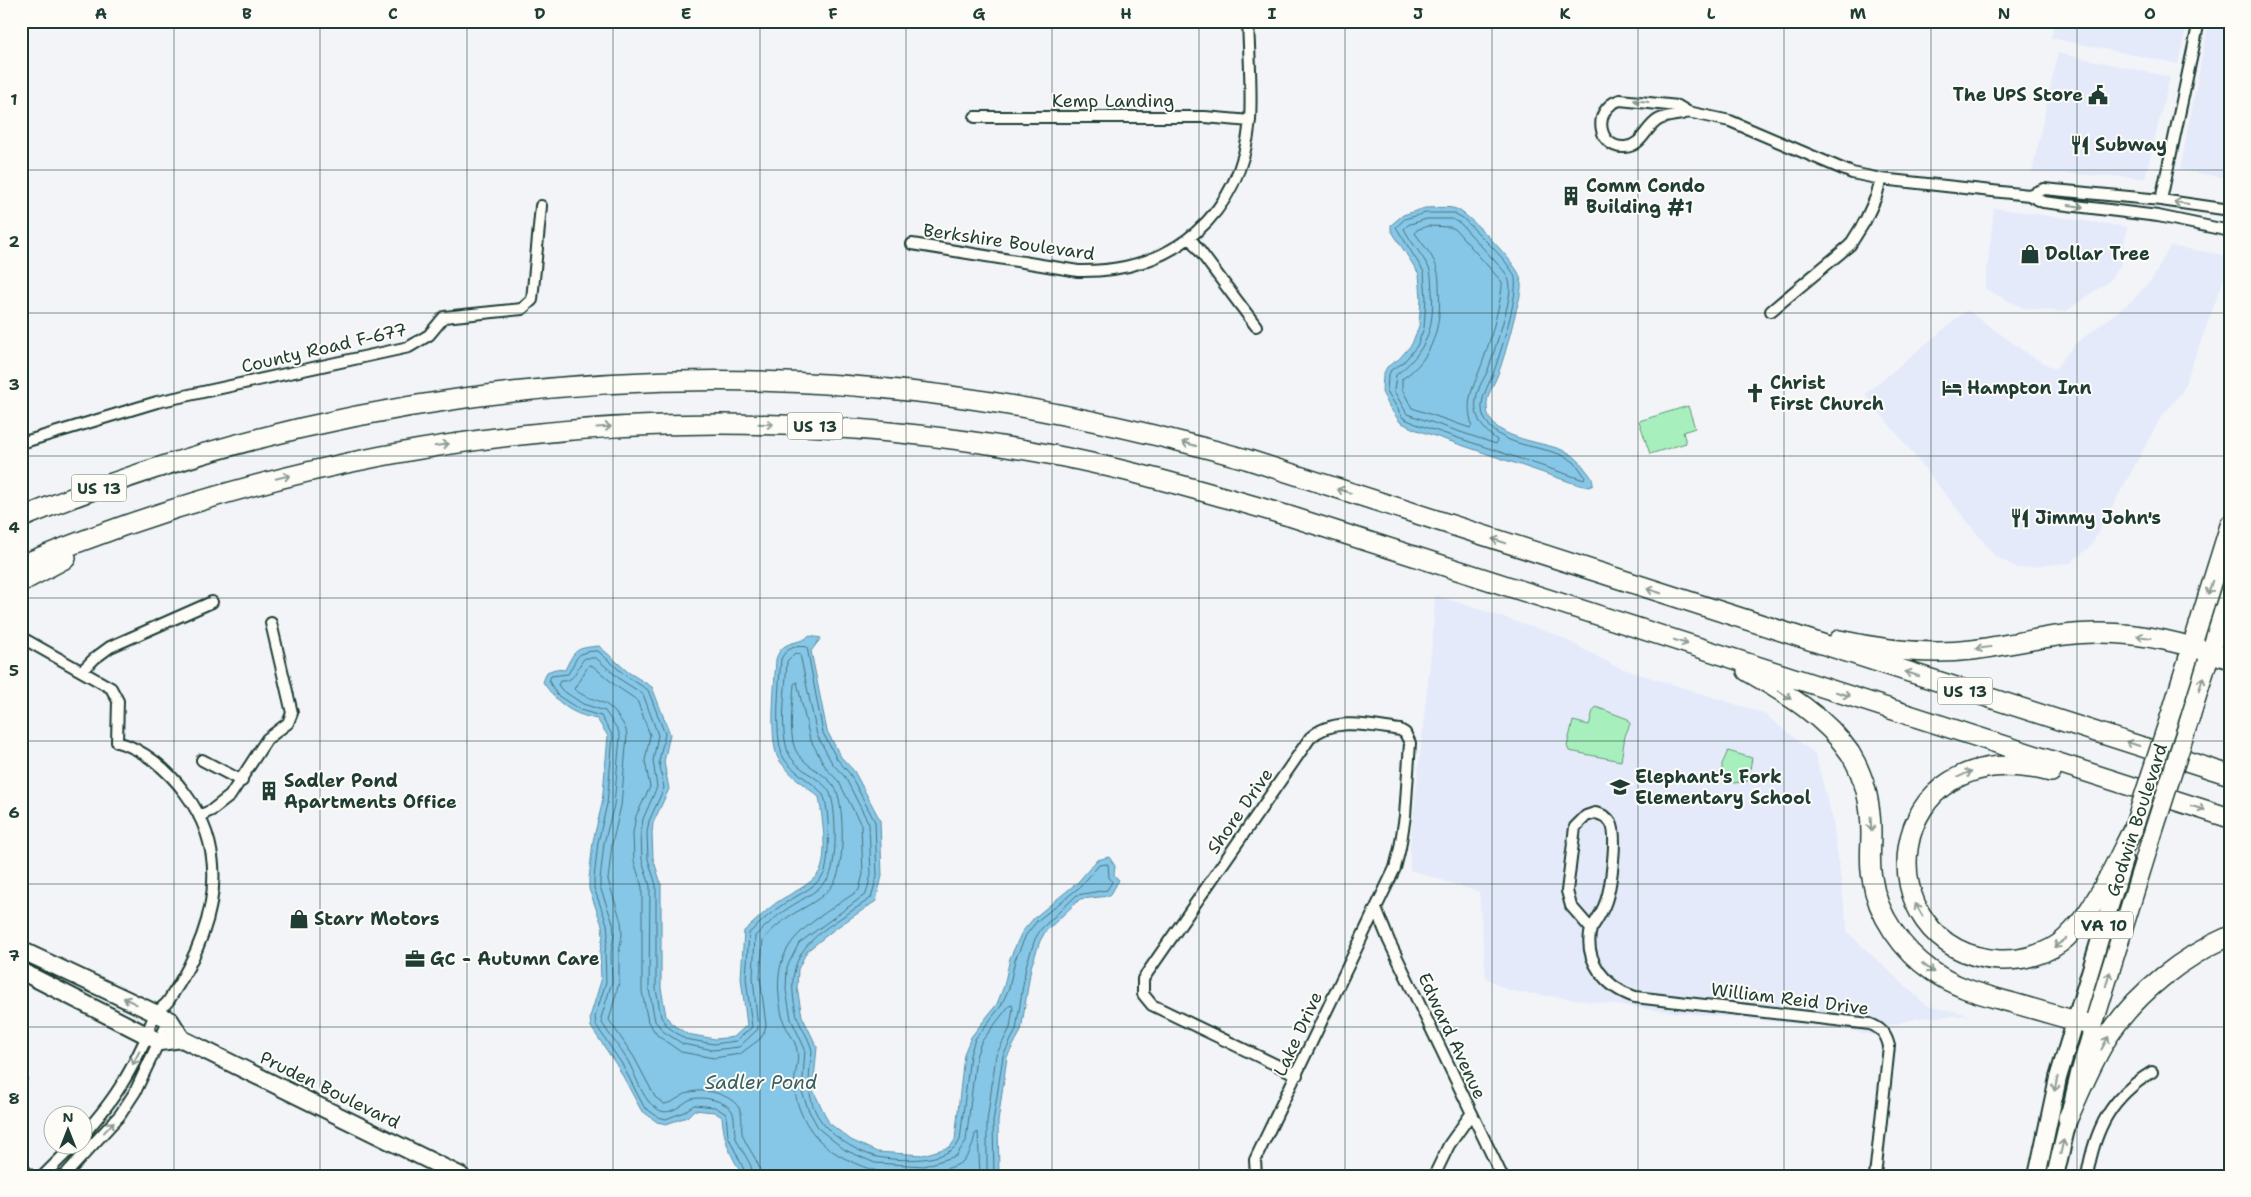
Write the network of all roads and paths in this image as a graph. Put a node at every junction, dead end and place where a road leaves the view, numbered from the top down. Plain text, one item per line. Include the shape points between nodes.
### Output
1 (1248, 21) edge
2 (2199, 21) edge
3 (1688, 112) junction
4 (976, 117) dead end
5 (1250, 120) junction
6 (1880, 179) junction
7 (2029, 195) junction
8 (2161, 200) junction
9 (541, 206) dead end
10 (2230, 210) edge
11 (2230, 231) edge
12 (1190, 238) junction
13 (912, 244) dead end
14 (1770, 310) dead end
15 (1256, 326) dead end
16 (21, 443) edge
17 (178, 462) junction
18 (254, 484) junction
19 (21, 504) edge
20 (21, 518) edge
21 (2230, 524) edge
22 (21, 565) edge
23 (21, 582) edge
24 (2230, 590) edge
25 (212, 602) dead end
26 (1700, 606) junction
27 (271, 623) dead end
28 (26, 640) dead end
29 (2192, 647) junction
30 (1713, 652) junction
31 (2211, 653) junction
32 (2230, 658) edge
33 (82, 671) junction
34 (202, 760) dead end
35 (2230, 775) edge
36 (242, 781) junction
37 (2114, 782) junction
38 (199, 816) junction
39 (2230, 818) edge
40 (2133, 829) junction
41 (1376, 910) junction
42 (1592, 929) junction
43 (2230, 936) edge
44 (21, 950) edge
45 (21, 971) edge
46 (168, 1002) junction
47 (163, 1017) junction
48 (2074, 1020) junction
49 (2093, 1026) junction
50 (153, 1039) junction
51 (182, 1039) junction
52 (2152, 1072) dead end
53 (1296, 1076) junction
54 (1471, 1114) junction
55 (2068, 1118) junction
56 (92, 1123) edge
57 (66, 1154) edge
58 (21, 1168) edge
59 (1255, 1174) edge
60 (30, 1176) edge
61 (43, 1176) edge
62 (64, 1176) edge
63 (461, 1176) edge
64 (1434, 1176) edge
65 (1502, 1176) edge
66 (1875, 1176) edge
67 (2037, 1176) edge
68 (2055, 1176) edge
69 (2087, 1176) edge

1 - 5 street, Berkshire Boulevard
2 - 8 street
3 -> 3 street via 1678,106 1620,100 1603,112 1601,128 1615,145 1624,147 1640,141 1657,120
3 - 6 street via 1730,120 1852,173
4 - 5 street, Kemp Landing via 1205,117
5 - 12 street, Berkshire Boulevard via 1245,148 1230,189 1206,224
6 - 7 street
6 - 14 street via 1865,221 1850,244
7 - 8 street via 2044,189
7 -> 11 street via 2043,202 2158,216
10 -> 8 street
9 - 16 street, County Road F-677 via 532,300 522,309 444,317 429,335 409,347 158,402
12 - 13 street, Berkshire Boulevard via 1143,263 1098,271 1078,271
12 - 15 street
17 - 19 highway via 124,473
17 - 20 highway, US 13
26 -> 17 highway, US 13 via 1256,462 1175,440 1060,414 866,387 721,381 564,387 503,393 351,418
18 - 22 highway, US 13 via 149,515
18 - 23 highway via 86,548
18 -> 30 highway, US 13 via 400,452 479,439 582,428 740,423 912,434 1040,452 1156,477 1289,516
21 -> 29 highway, Godwin Boulevard / VA 10
24 - 31 highway, Godwin Boulevard / VA 10
25 - 33 street via 110,648
29 -> 26 highway via 2149,637 2094,633 1971,650 1908,650 1854,643 1776,621
35 -> 26 highway, US 13
27 - 36 street via 292,713 286,724 267,739
28 - 33 street
29 - 31 highway
29 - 40 highway, Godwin Boulevard / VA 10, bridge
30 -> 37 highway, US 13
30 -> 48 highway via 1810,710 1837,735 1850,754 1863,781 1870,809 1872,880 1878,900 1893,932 1914,956 1937,975 1969,991
31 - 32 highway
49 -> 31 highway, Godwin Boulevard / VA 10, bridge
33 - 38 street via 111,688 115,694 118,701 117,742 144,755 166,771 190,799
34 - 36 street
36 - 38 street via 222,803
37 -> 39 highway, US 13
40 -> 37 highway via 2075,929 2064,940 2039,954 2005,960 1976,956 1961,950 1935,931 1914,899 1907,865 1909,839 1928,802 1950,781 1978,769 2015,766
38 - 46 street via 214,870 212,908 206,930
40 - 48 main road, Godwin Boulevard / VA 10
41 - 53 street, Lake Drive
41 - 53 street, Shore Drive via 1395,868 1400,848 1410,743 1400,730 1334,724 1310,738 1151,966 1142,987 1145,999 1162,1011
41 - 54 street, Edward Avenue
42 - 42 street, William Reid Drive via 1610,884 1614,833 1606,817 1594,814 1586,816 1575,827 1566,891 1571,906
42 - 66 street, William Reid Drive via 1590,946 1596,967 1612,986 1634,997 1878,1027 1889,1046
55 -> 43 highway via 2092,1065 2126,1014 2159,981 2192,956
47 -> 44 main road
45 - 50 main road
46 - 47 street
46 - 47 street
47 - 50 street
47 - 50 street
47 - 51 main road
48 - 49 highway
48 -> 67 main road, Godwin Boulevard / VA 10
49 - 55 main road, Godwin Boulevard / VA 10
50 - 51 main road
50 -> 56 street
62 -> 50 street via 120,1114 135,1092
51 - 63 main road, Pruden Boulevard
52 - 69 street via 2125,1090 2111,1108 2096,1141
53 - 59 street, Lake Drive via 1255,1160
54 - 64 street via 1449,1145
54 - 65 street, Edward Avenue
68 -> 55 main road, Godwin Boulevard / VA 10
57 - 61 street
58 - 60 street

